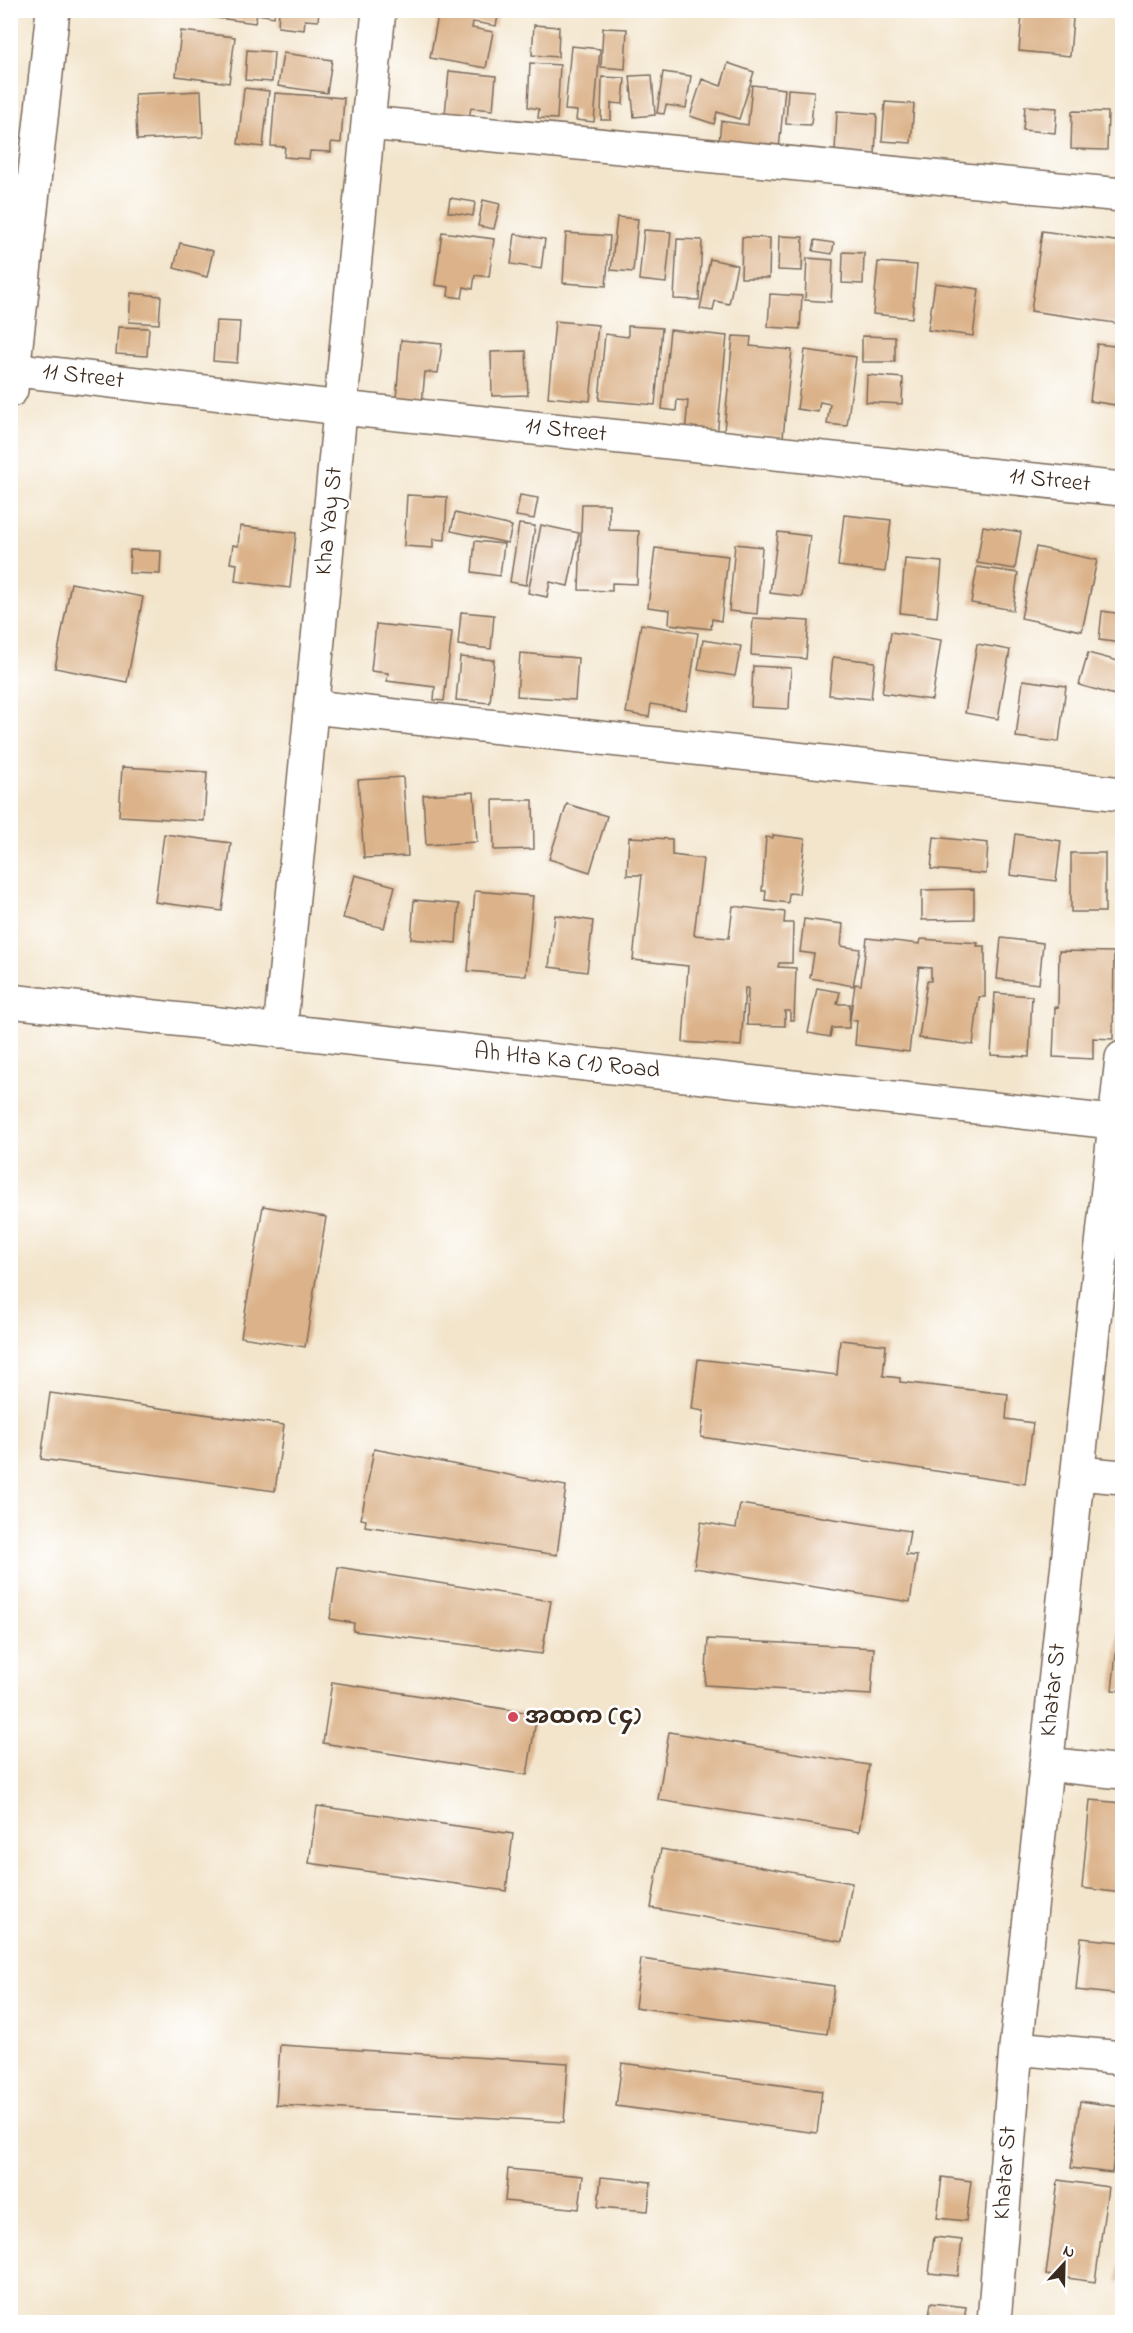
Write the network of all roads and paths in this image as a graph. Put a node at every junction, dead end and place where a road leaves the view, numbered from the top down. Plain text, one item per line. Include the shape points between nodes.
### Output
1 (53, 10) edge
2 (379, 10) edge
3 (368, 123) junction
4 (1122, 195) edge
5 (11, 376) edge
6 (341, 408) junction
7 (1122, 489) edge
8 (312, 707) junction
9 (1122, 794) edge
10 (10, 1001) edge
11 (280, 1031) junction
12 (1122, 1058) edge
13 (1119, 1123) edge
14 (1078, 1473) junction
15 (1122, 1477) edge
16 (1046, 1764) junction
17 (1122, 1772) edge
18 (1016, 2048) junction
19 (1122, 2058) edge
20 (994, 2322) edge

1 - 5 street
2 - 3 street, Kha Yay St
3 - 4 street
3 - 6 street, Kha Yay St
5 - 6 street, 11 Street
6 - 7 street, 11 Street
6 - 8 street, Kha Yay St
8 - 9 street
8 - 11 street, Kha Yay St
10 - 11 street, Ah Hta Ka (1) Road
11 - 13 street, Ah Hta Ka (1) Road
12 - 13 street, Khatar St
13 - 14 street, Khatar St
14 - 15 street
14 - 16 street, Khatar St
16 - 17 street
16 - 18 street, Khatar St
18 - 19 street
18 - 20 street, Khatar St

